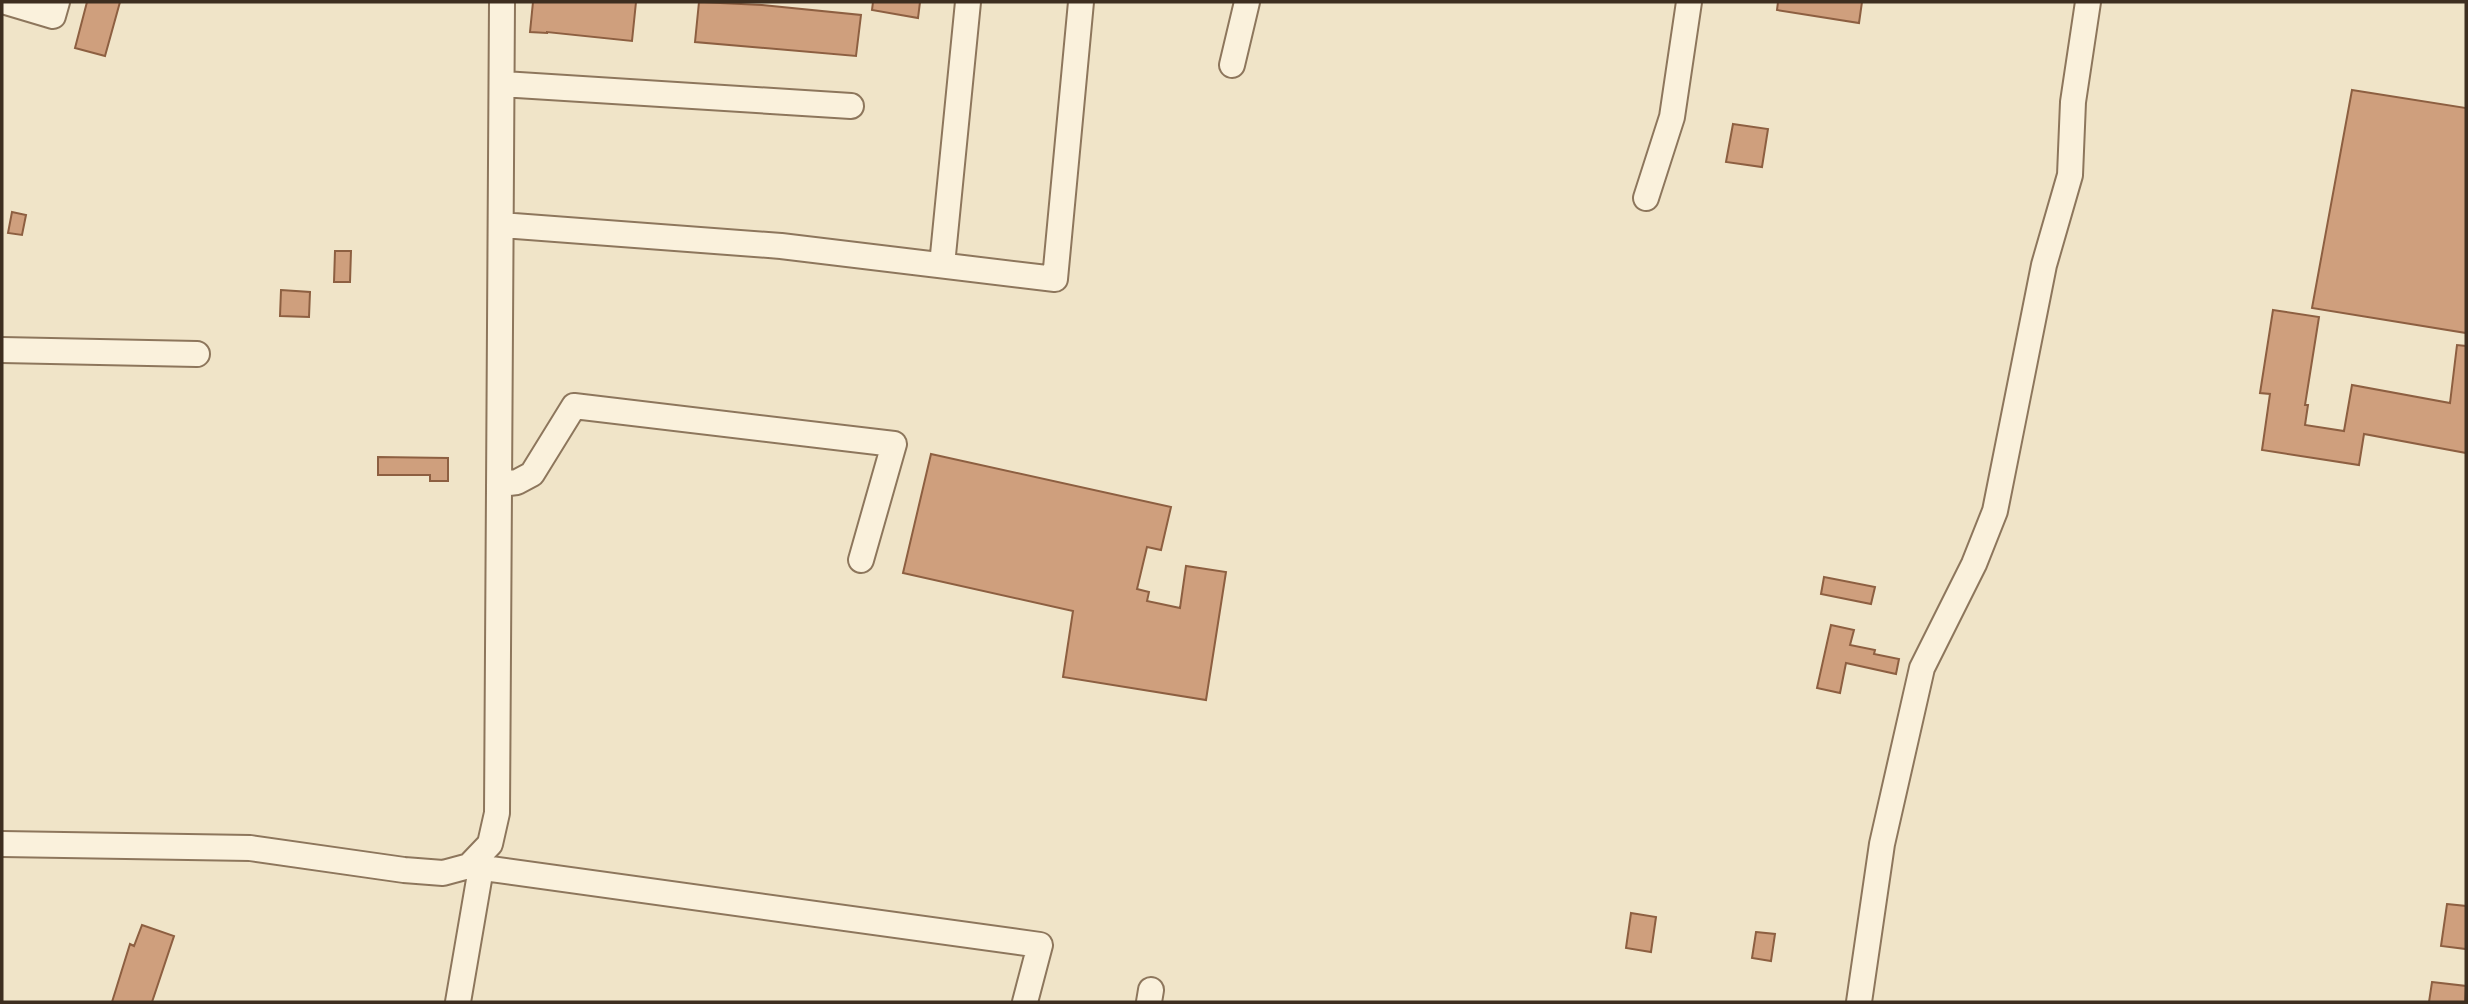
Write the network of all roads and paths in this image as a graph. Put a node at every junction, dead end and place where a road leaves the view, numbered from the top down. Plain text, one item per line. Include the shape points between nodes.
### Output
1 (6, 2) edge
2 (57, 2) edge
3 (502, 2) edge
4 (968, 2) edge
5 (1081, 2) edge
6 (1247, 2) edge
7 (1689, 2) edge
8 (2088, 2) edge
9 (1232, 65) dead end
10 (502, 84) junction
11 (851, 106) dead end
12 (1646, 198) dead end
13 (501, 225) junction
14 (942, 265) junction
15 (2, 350) edge
16 (197, 354) dead end
17 (500, 484) junction
18 (861, 560) dead end
19 (2, 844) edge
20 (475, 867) junction
21 (457, 1002) edge
22 (1025, 1002) edge
23 (1859, 1002) edge

1 - 2 street via 53,16
3 - 10 street
4 - 14 street
5 - 14 street via 1055,279
6 - 9 street
7 - 12 street via 1672,117
8 - 23 street via 2073,102 2070,175 2044,265 1995,510 1974,564 1922,667 1882,844
10 - 11 street
10 - 13 street
13 - 14 street via 781,246
13 - 17 street
15 - 16 street
17 - 18 street via 533,474 574,406 894,444
17 - 20 street via 497,813 490,844
19 - 20 street via 250,848 404,870 443,873
20 - 21 street
20 - 22 street via 1040,945

